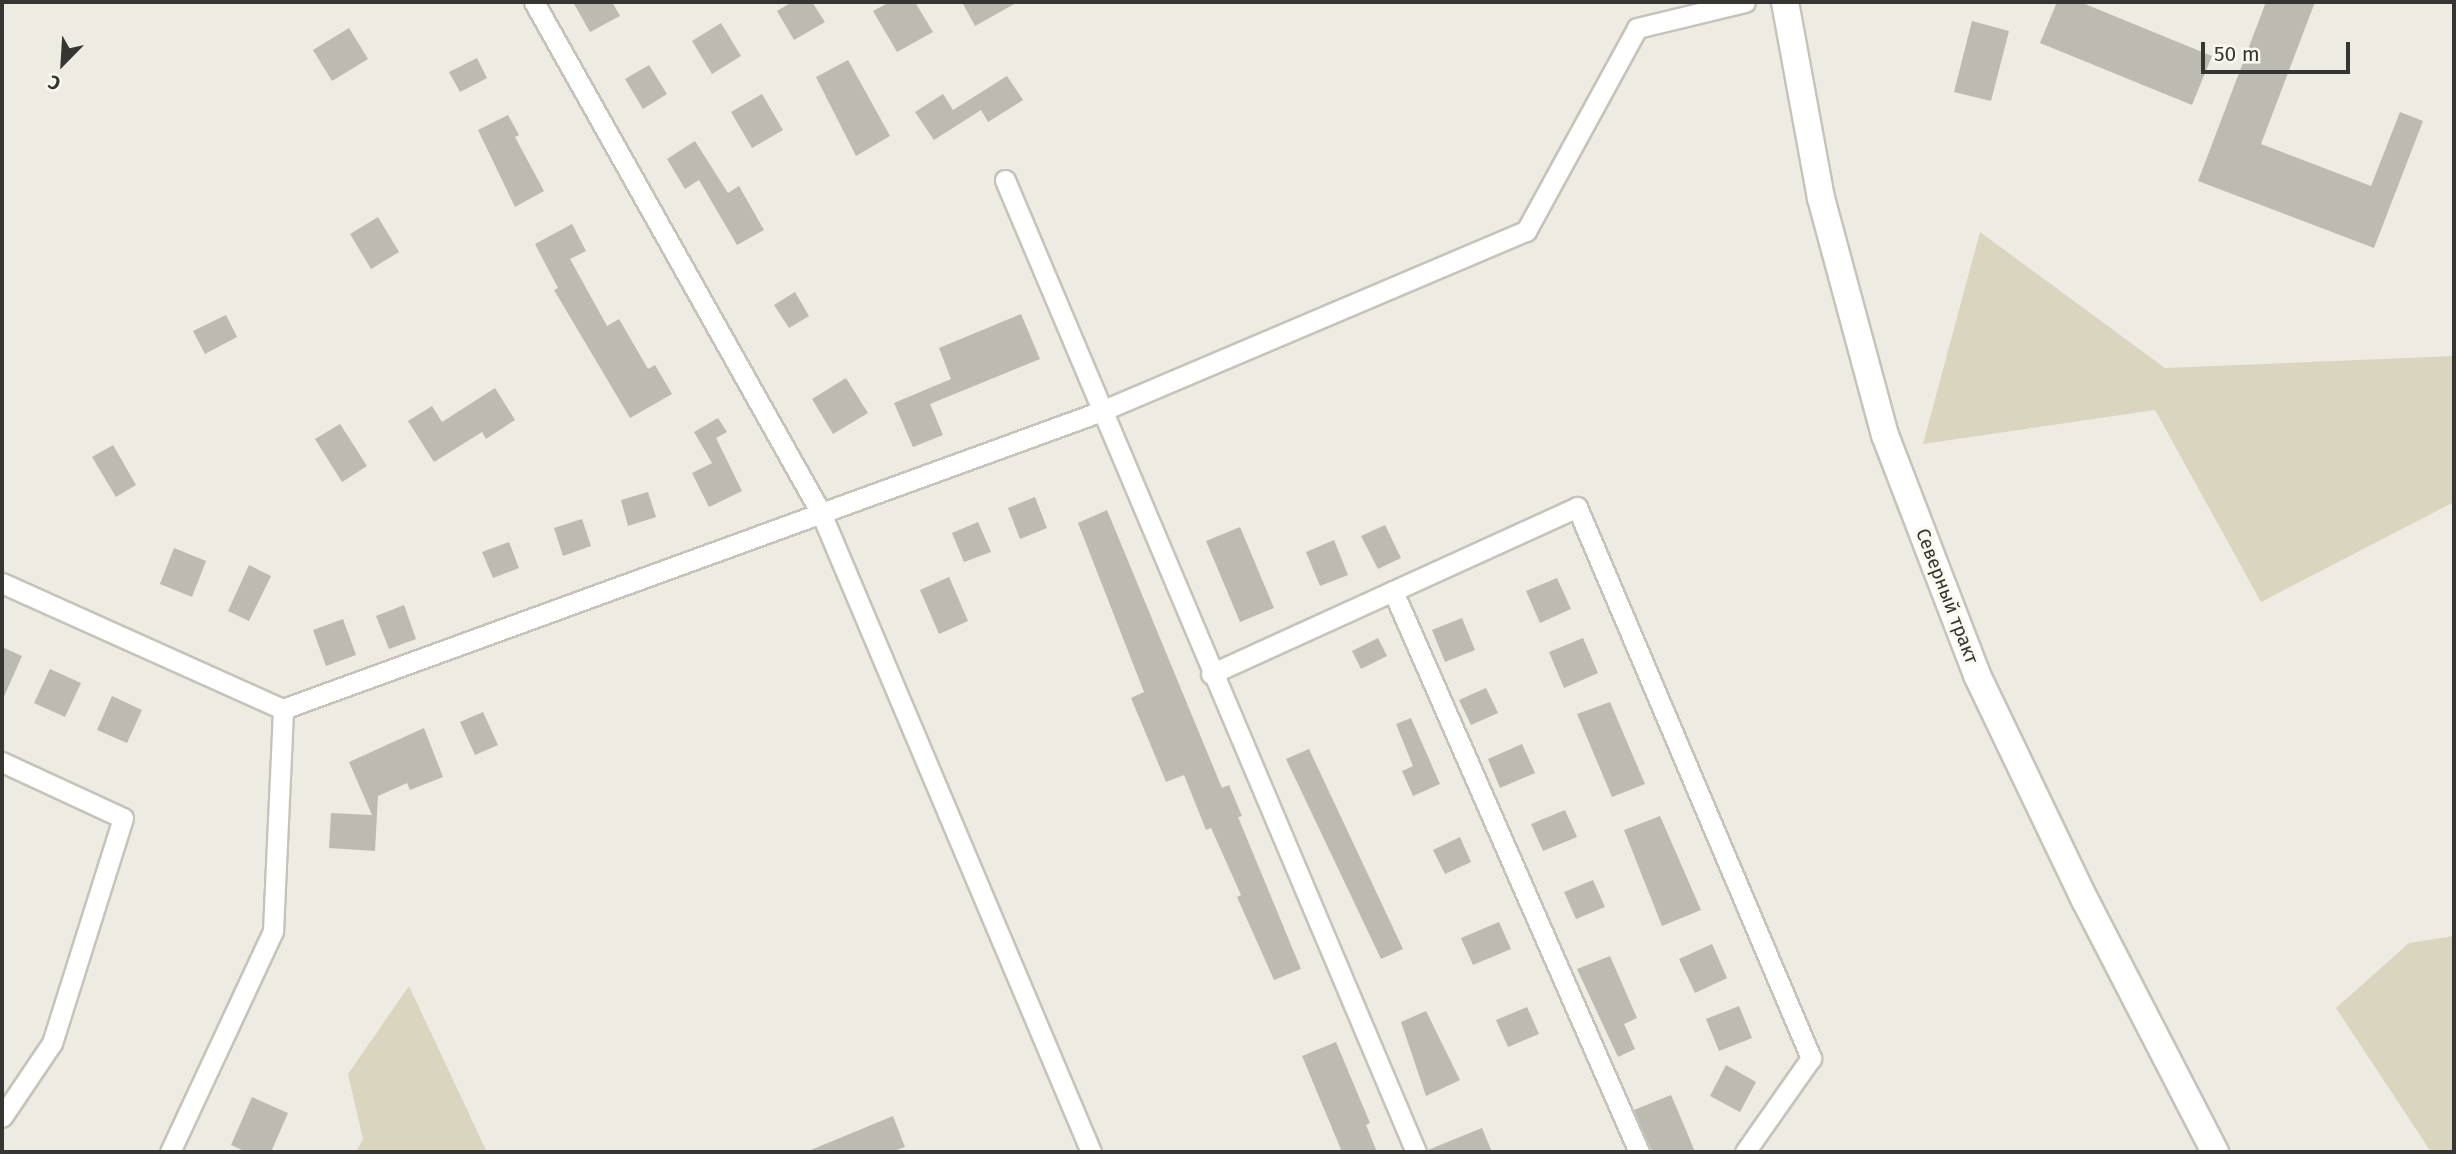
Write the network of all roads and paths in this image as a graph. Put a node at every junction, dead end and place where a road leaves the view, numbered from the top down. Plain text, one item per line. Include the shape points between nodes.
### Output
1 (534, 2) edge
2 (1745, 2) edge
3 (1785, 2) edge
4 (1005, 180) dead end
5 (1100, 412) junction
6 (821, 513) junction
7 (2, 583) edge
8 (1393, 591) junction
9 (1211, 674) junction
10 (283, 709) junction
11 (2, 761) edge
12 (2, 1117) edge
13 (170, 1152) edge
14 (1091, 1152) edge
15 (1416, 1152) edge
16 (1639, 1152) edge
17 (1745, 1152) edge
18 (2215, 1152) edge

1 - 6 street
2 - 5 street via 1637,28 1526,231
3 - 18 main road, Северный тракт via 1821,198 1885,435 1977,675 2085,900
4 - 5 street
5 - 6 street
5 - 9 street
6 - 10 street
6 - 14 street
7 - 10 street
8 - 9 street
8 - 16 street
8 - 17 street via 1577,507 1811,1058
9 - 15 street
10 - 13 street via 273,931
11 - 12 street via 123,818 52,1043

